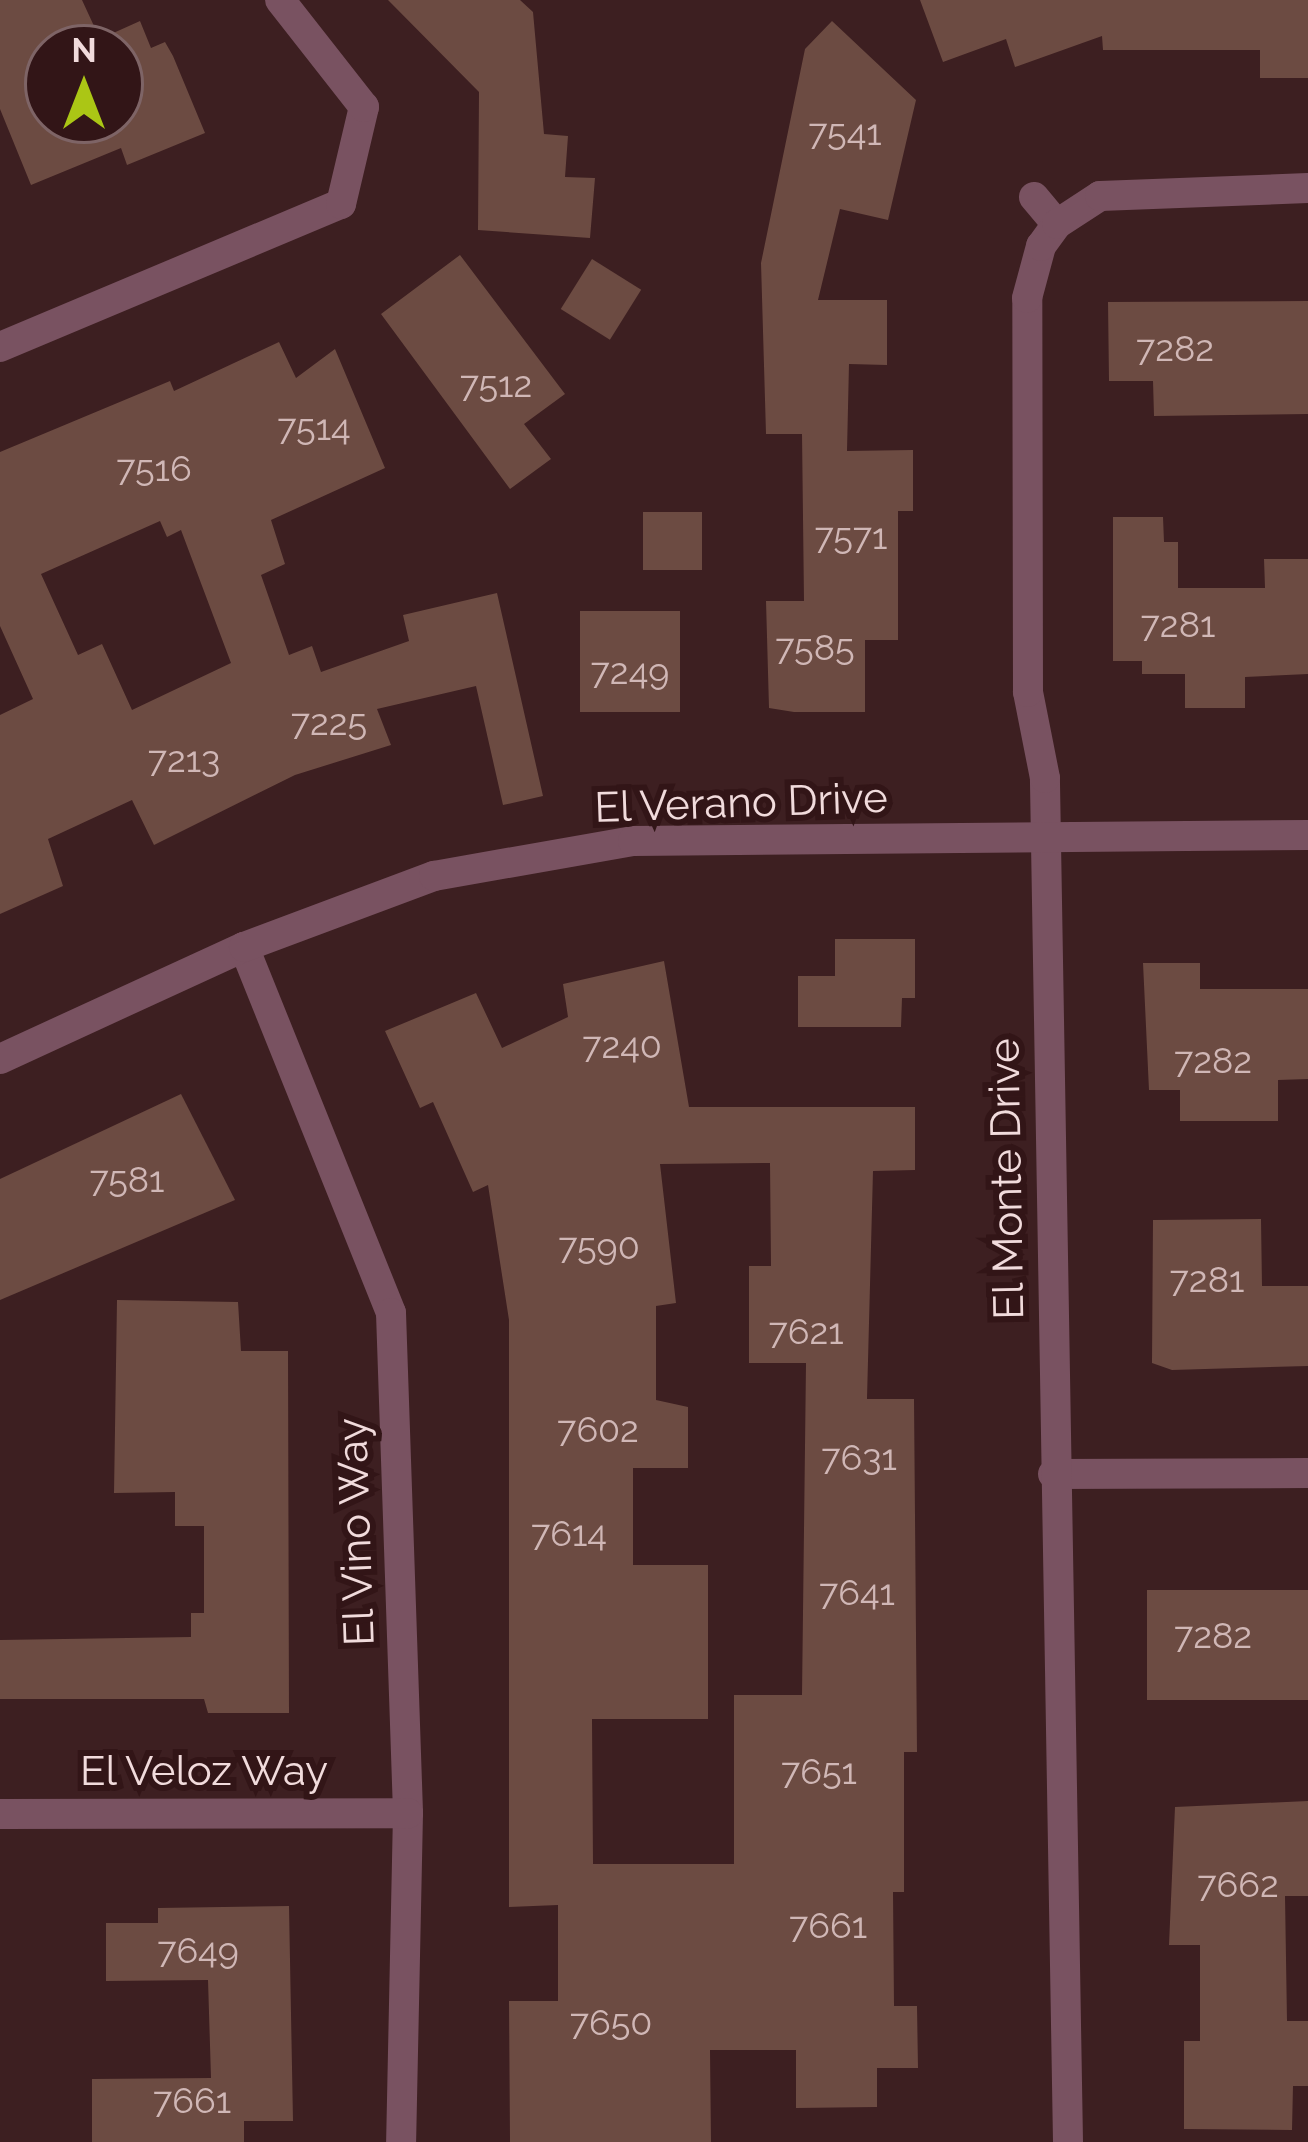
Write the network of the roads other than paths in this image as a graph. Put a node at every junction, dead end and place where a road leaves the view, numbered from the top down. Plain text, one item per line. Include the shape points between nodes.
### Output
1 (280, 0) edge
2 (1308, 188) edge
3 (1034, 196) dead end
4 (1057, 224) junction
5 (0, 346) edge
6 (1308, 835) edge
7 (1046, 836) junction
8 (244, 947) junction
9 (0, 1059) edge
10 (1308, 1473) edge
11 (1053, 1474) junction
12 (408, 1813) junction
13 (0, 1814) edge
14 (401, 2142) edge
15 (1068, 2142) edge

1 - 5 street via 364,107 341,204
2 - 4 street via 1125,189
3 - 4 street
4 - 7 street, El Monte Drive via 1030,271 1027,298 1028,692 1045,778
6 - 7 street, El Verano Drive
7 - 8 street, El Verano Drive via 632,841 434,877
7 - 11 street, El Monte Drive
8 - 9 street, El Verano Drive
8 - 12 street, El Vino Way via 391,1313
10 - 11 street
11 - 15 street, El Monte Drive
12 - 13 street, El Veloz Way
12 - 14 street, El Vino Way

